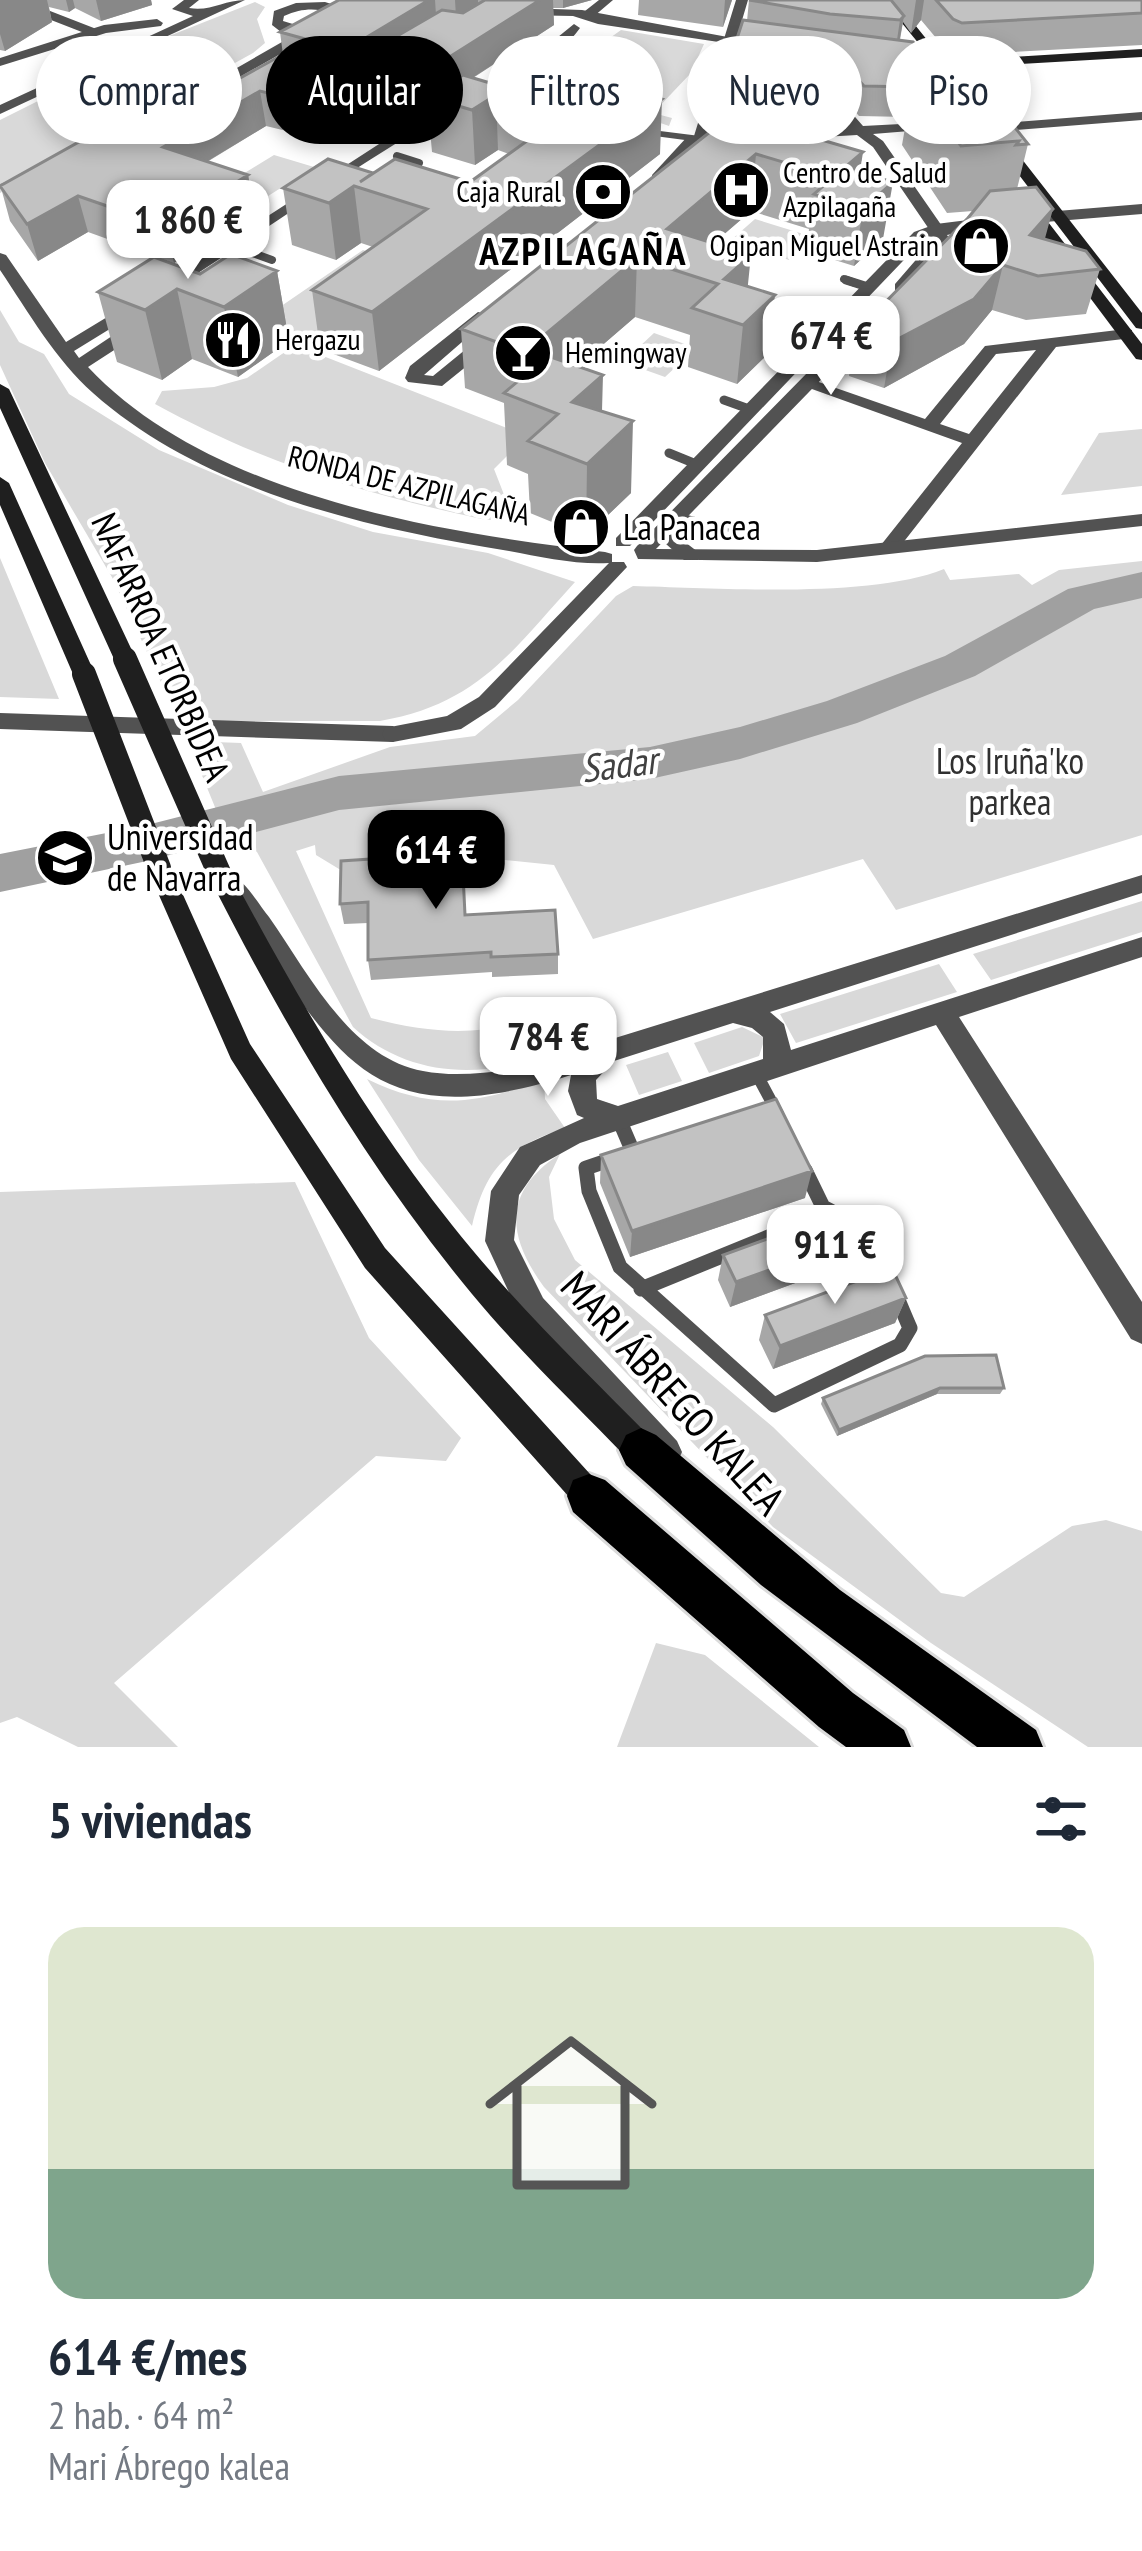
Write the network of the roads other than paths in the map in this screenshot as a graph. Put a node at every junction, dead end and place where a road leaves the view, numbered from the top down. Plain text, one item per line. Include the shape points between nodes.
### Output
1 (164, 0) edge
2 (239, 0) edge
3 (608, 0) edge
4 (742, 0) edge
5 (874, 0) edge
6 (889, 0) edge
7 (183, 5) edge
8 (279, 5) edge
9 (517, 12) edge
10 (37, 14) dead end
11 (206, 15) junction
12 (594, 17) junction
13 (569, 22) junction
14 (157, 23) junction
15 (121, 27) junction
16 (286, 29) junction
17 (93, 32) junction
18 (142, 32) junction
19 (307, 33) junction
20 (568, 36) edge
21 (717, 36) edge
22 (731, 36) edge
23 (902, 36) edge
24 (917, 36) edge
25 (1142, 53) edge
26 (1031, 60) edge
27 (0, 62) edge
28 (259, 62) junction
29 (487, 95) edge
30 (487, 97) edge
31 (0, 101) edge
32 (0, 110) edge
33 (1142, 116) edge
34 (1031, 125) edge
35 (862, 132) edge
36 (687, 144) edge
37 (708, 144) edge
38 (973, 144) edge
39 (1002, 144) edge
40 (397, 155) junction
41 (89, 156) edge
42 (701, 158) edge
43 (419, 163) edge
44 (677, 185) edge
45 (646, 187) edge
46 (329, 191) junction
47 (660, 200) edge
48 (1142, 208) edge
49 (1058, 216) junction
50 (1020, 220) junction
51 (936, 229) junction
52 (250, 252) junction
53 (0, 258) edge
54 (272, 260) dead end
55 (844, 279) dead end
56 (868, 287) junction
57 (504, 300) edge
58 (804, 317) dead end
59 (509, 322) edge
60 (832, 326) junction
61 (1138, 326) edge
62 (1052, 341) junction
63 (1142, 355) edge
64 (70, 359) junction
65 (784, 377) junction
66 (807, 384) junction
67 (0, 389) edge
68 (724, 400) dead end
69 (749, 410) junction
70 (929, 426) junction
71 (975, 442) junction
72 (670, 453) dead end
73 (696, 464) junction
74 (0, 483) edge
75 (919, 512) junction
76 (1142, 520) edge
77 (671, 525) junction
78 (741, 525) dead end
79 (623, 542) junction
80 (953, 542) junction
81 (888, 549) junction
82 (645, 552) junction
83 (691, 556) junction
84 (611, 562) junction
85 (0, 722) edge
86 (220, 875) junction
87 (1142, 884) edge
88 (1142, 947) edge
89 (734, 1013) junction
90 (943, 1014) junction
91 (606, 1053) junction
92 (763, 1071) junction
93 (775, 1108) junction
94 (754, 1114) edge
95 (620, 1119) junction
96 (784, 1128) edge
97 (653, 1145) edge
98 (794, 1148) edge
99 (633, 1152) junction
100 (823, 1207) junction
101 (641, 1289) junction
102 (1142, 1329) edge
103 (641, 1450) joint
104 (589, 1496) joint
105 (781, 1573) junction
106 (886, 1747) edge
107 (1019, 1747) edge

1 - 7 street
2 - 11 street
3 - 12 street
4 - 22 street
5 - 23 main road
6 - 24 main road
7 - 11 street via 184,14
7 - 14 street
8 - 16 street via 276,22
8 - 19 street via 358,12
9 - 13 street
10 - 17 lane
11 - 32 street
12 - 13 street via 591,27
12 - 21 street
13 - 20 street
14 - 15 street
14 - 18 street
15 - 17 street
15 - 18 street
16 - 19 street
16 - 28 street
17 - 27 street
18 - 31 street
19 - 28 street
25 - 26 main road
28 - 41 street
29 - 46 street via 452,105
30 - 40 street
33 - 34 street
35 - 51 street
36 - 45 street
37 - 42 street
38 - 50 main road
39 - 49 main road
40 - 43 lane
40 - 46 street
44 - 47 street
46 - 52 street
46 - 64 street
48 - 49 street
49 - 50 street
49 - 61 main road
50 - 51 street
50 - 61 main road
51 - 56 street via 919,235
51 - 66 street via 939,245
52 - 54 lane
52 - 64 street
53 - 64 street, RONDA DE AZPILAGAÑA
55 - 56 lane
56 - 60 street
57 - 59 street via 414,378 436,382
58 - 60 lane
60 - 65 street
61 - 62 street
61 - 63 main road
62 - 70 street via 991,350
62 - 71 street
64 - 84 street, RONDA DE AZPILAGAÑA via 161,434 289,490 445,532
65 - 66 street via 801,375
65 - 69 street
66 - 70 street
66 - 77 street
67 - 86 main road, NAFARROA ETORBIDEA, bridge
68 - 69 lane
69 - 73 street
70 - 71 street
71 - 75 street
72 - 73 lane
73 - 79 street
74 - 104 main road, bridge via 240,1051 375,1258
75 - 80 street via 925,526
75 - 81 street
76 - 80 street
77 - 78 lane
77 - 82 street
77 - 83 street
79 - 82 street
79 - 84 street via 608,547
80 - 81 street
81 - 83 street
82 - 83 street
82 - 84 street via 637,566
84 - 85 street via 487,702 453,723 393,734
86 - 91 street via 337,1036 396,1074 456,1088 515,1081
86 - 103 main road, NAFARROA ETORBIDEA via 284,1004 395,1170 481,1284
87 - 89 street
88 - 90 street, MARI ÁBREGO KALEA
89 - 91 street
89 - 92 street via 776,1032 779,1058
90 - 92 street, MARI ÁBREGO KALEA
90 - 102 street
91 - 95 street via 583,1074 579,1092 587,1107
92 - 93 lane
92 - 95 street, MARI ÁBREGO KALEA
93 - 94 lane
93 - 96 lane
95 - 99 lane
95 - 105 street, MARI ÁBREGO KALEA via 530,1156 505,1191 499,1241 532,1308
97 - 99 lane
98 - 100 lane
99 - 101 lane via 586,1168 620,1267
100 - 101 lane via 803,1223
100 - 101 lane via 865,1233 910,1328 774,1405
103 - 105 highway
104 - 106 highway
105 - 107 highway via 873,1648

